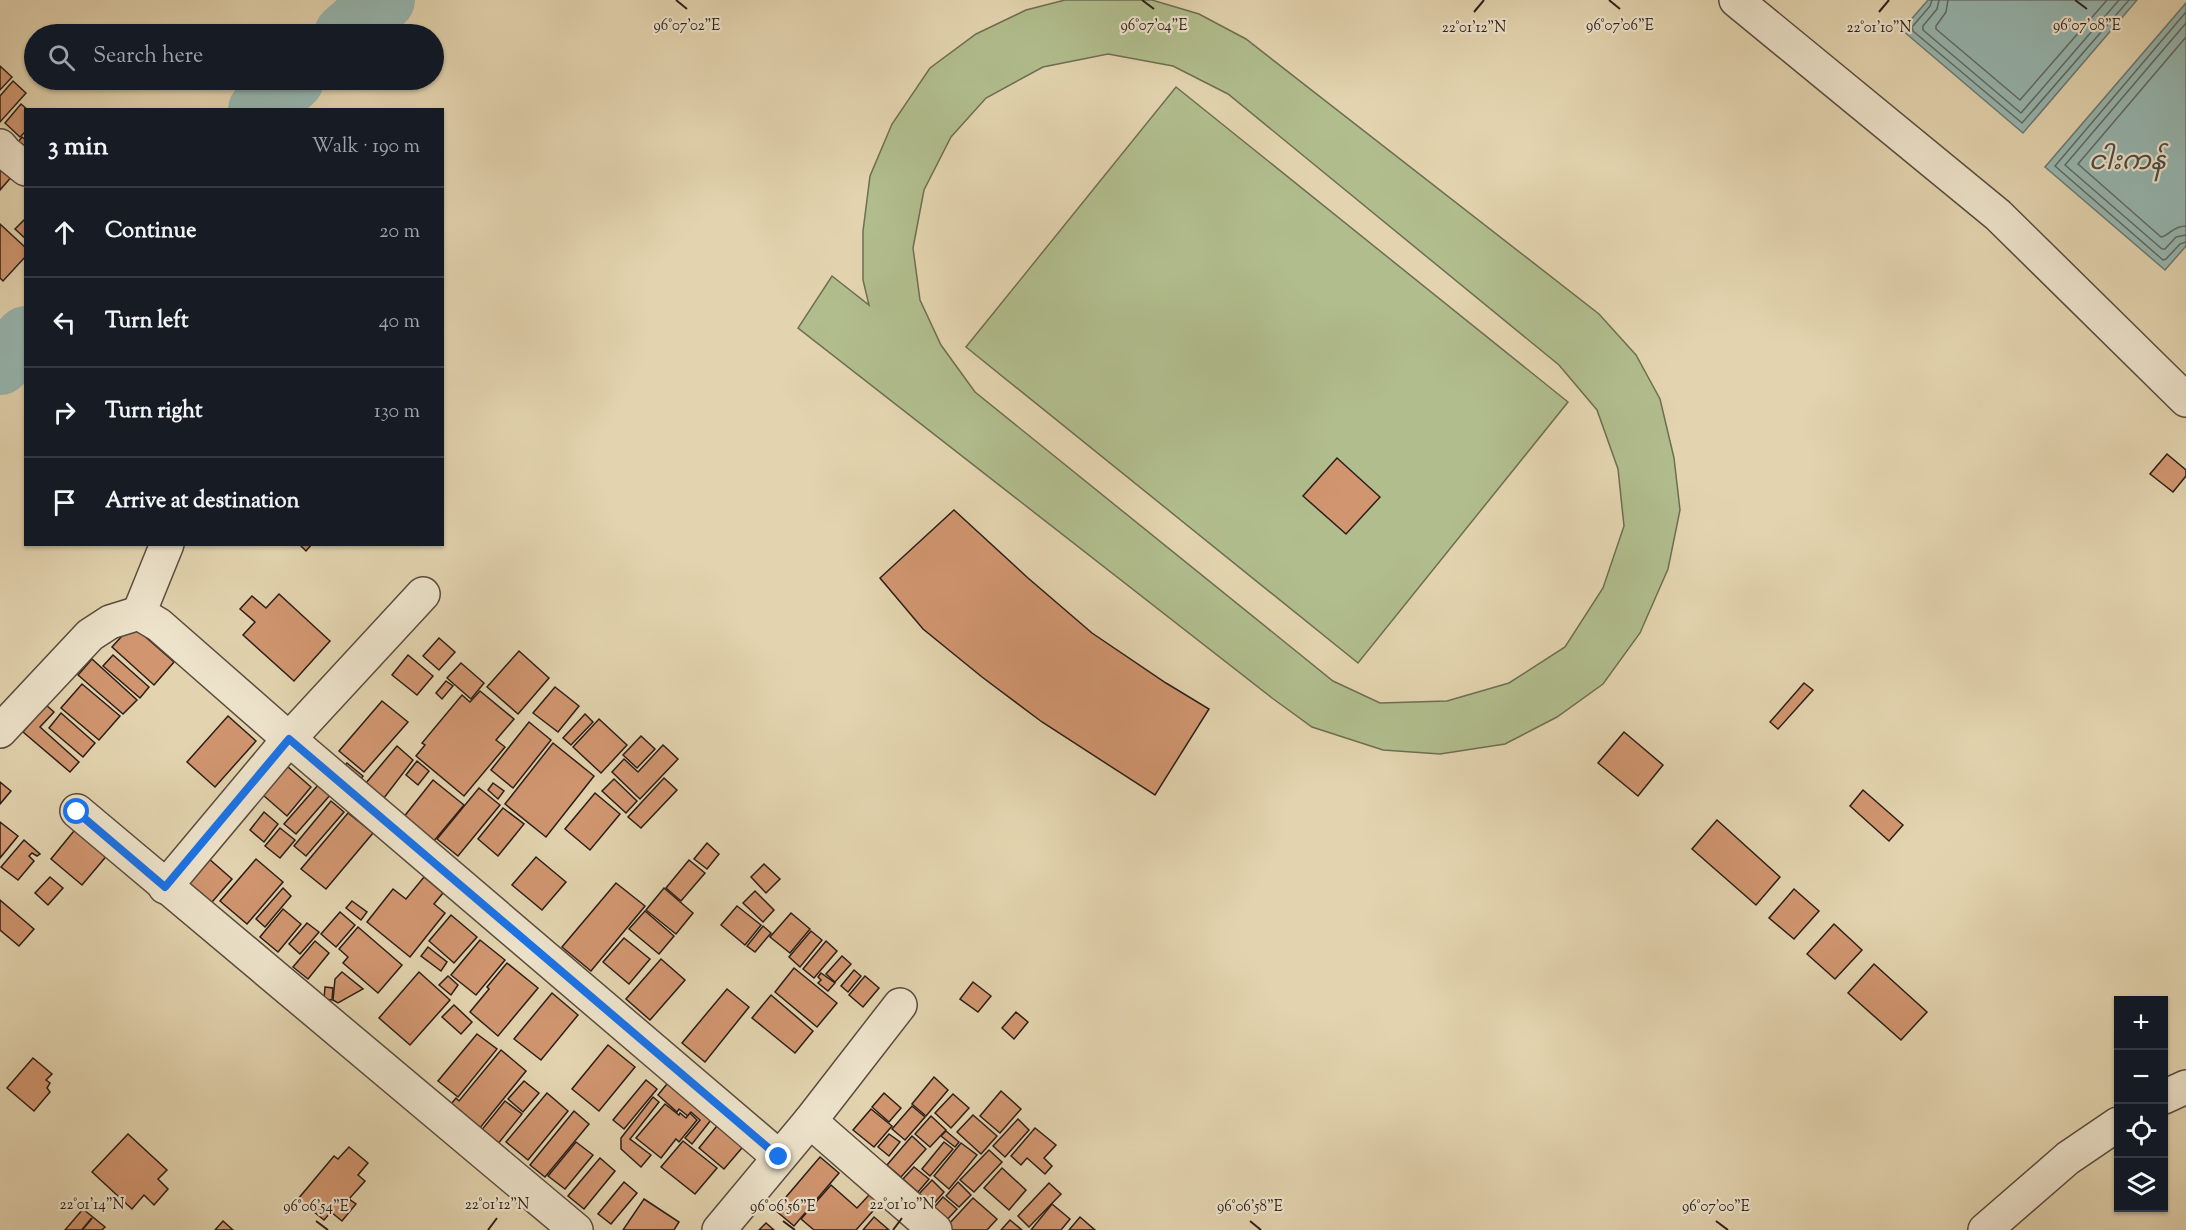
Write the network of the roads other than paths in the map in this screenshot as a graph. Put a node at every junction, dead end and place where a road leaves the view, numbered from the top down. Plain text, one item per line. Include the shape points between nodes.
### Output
1 (1736, 0) edge
2 (0, 146) edge
3 (24, 167) edge
4 (2186, 400) edge
5 (166, 546) edge
6 (423, 594) dead end
7 (139, 613) junction
8 (0, 731) edge
9 (289, 739) junction
10 (77, 812) dead end
11 (165, 887) junction
12 (900, 1005) dead end
13 (2186, 1087) edge
14 (2168, 1096) edge
15 (810, 1121) junction
16 (2114, 1127) edge
17 (779, 1157) junction
18 (576, 1230) edge
19 (720, 1230) edge
20 (935, 1230) edge
21 (1985, 1230) edge

1 - 4 street via 1998,215
2 - 3 street
5 - 7 street
6 - 9 street
7 - 8 street via 110,622 90,635
7 - 9 street via 159,625
9 - 11 street
9 - 17 street
10 - 11 street
11 - 18 street
12 - 15 street
13 - 14 street
15 - 17 street
15 - 20 street
16 - 21 street via 2068,1158
17 - 19 street

